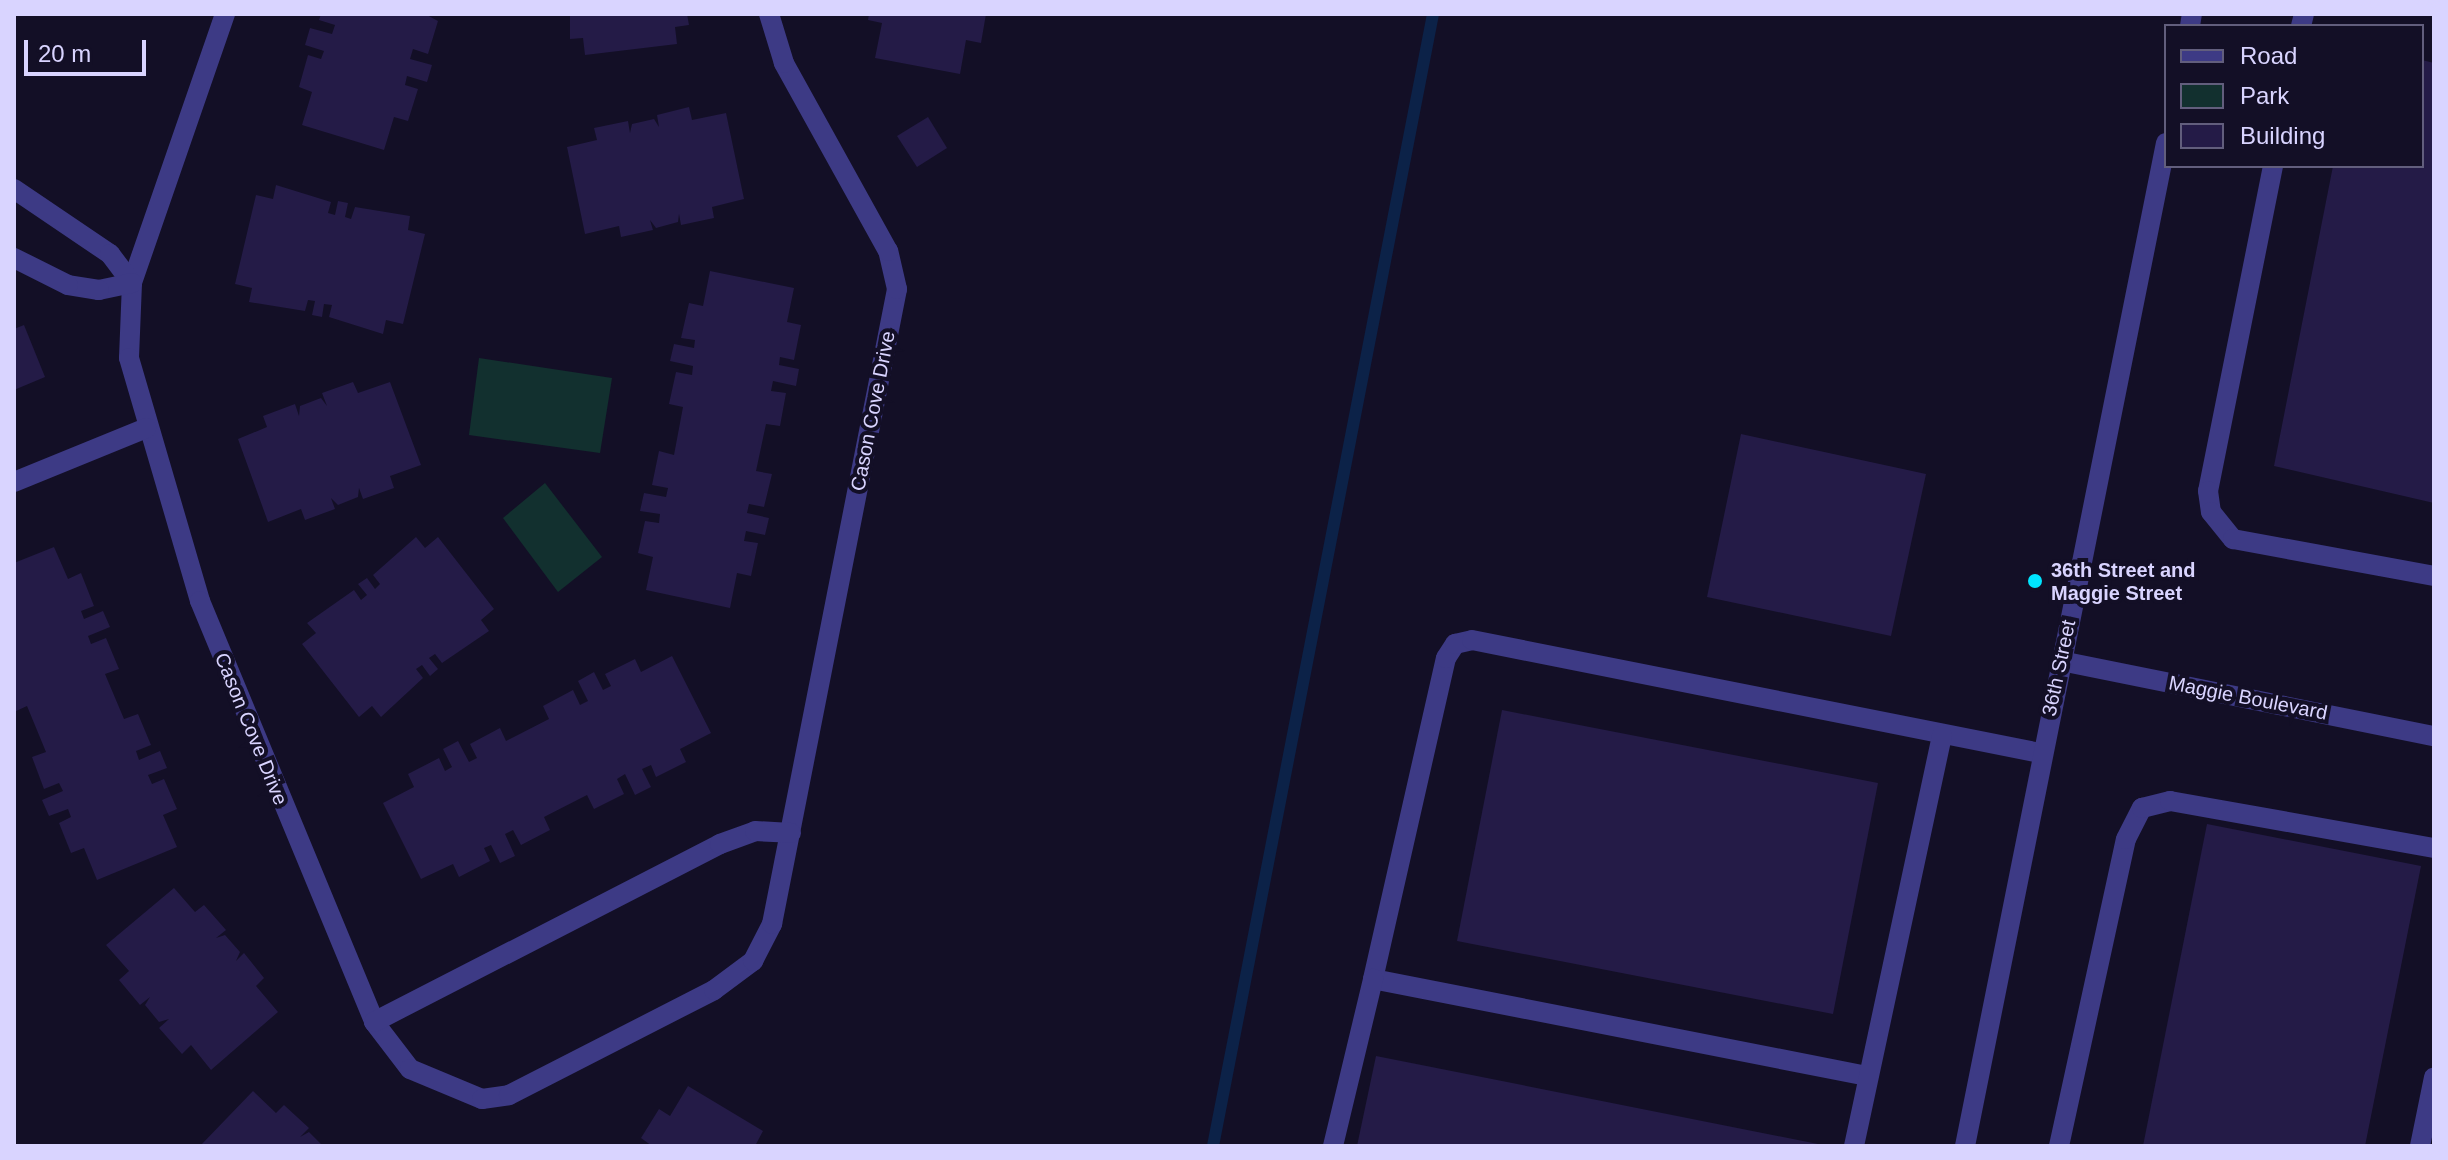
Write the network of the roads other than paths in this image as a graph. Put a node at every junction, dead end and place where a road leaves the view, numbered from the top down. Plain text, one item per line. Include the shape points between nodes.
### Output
1 (225, 14) edge
2 (769, 14) edge
3 (2164, 153) edge
4 (2273, 168) edge
5 (14, 189) edge
6 (14, 258) edge
7 (132, 283) junction
8 (146, 428) junction
9 (14, 482) edge
10 (2434, 576) edge
11 (2061, 661) junction
12 (1942, 735) junction
13 (2434, 736) edge
14 (2040, 753) junction
15 (791, 833) junction
16 (2434, 848) edge
17 (1373, 979) junction
18 (374, 1022) junction
19 (1867, 1076) junction
20 (2434, 1077) edge
21 (1333, 1146) edge
22 (1854, 1146) edge
23 (1965, 1146) edge
24 (2059, 1146) edge
25 (2420, 1146) edge

1 - 7 street, Cason Cove Drive
2 - 15 street, Cason Cove Drive via 784,63 897,276
3 - 11 street, 36th Street
4 - 10 street via 2208,491 2211,512 2233,539
5 - 7 street via 110,254
6 - 7 street via 68,285 99,290
7 - 8 street, Cason Cove Drive via 129,358
8 - 9 street
8 - 18 street, Cason Cove Drive via 200,601
11 - 13 street, Maggie Boulevard
11 - 14 street, 36th Street
12 - 14 street
12 - 17 street via 1472,640 1455,644
12 - 19 street
14 - 23 street, 36th Street
15 - 18 street via 755,831 720,844
15 - 18 street, Cason Cove Drive via 772,924 753,961 714,990 509,1095 482,1099 434,1083 410,1069
16 - 24 street via 2170,801 2142,808 2126,839
17 - 19 street
17 - 21 street
19 - 22 street
20 - 25 street

